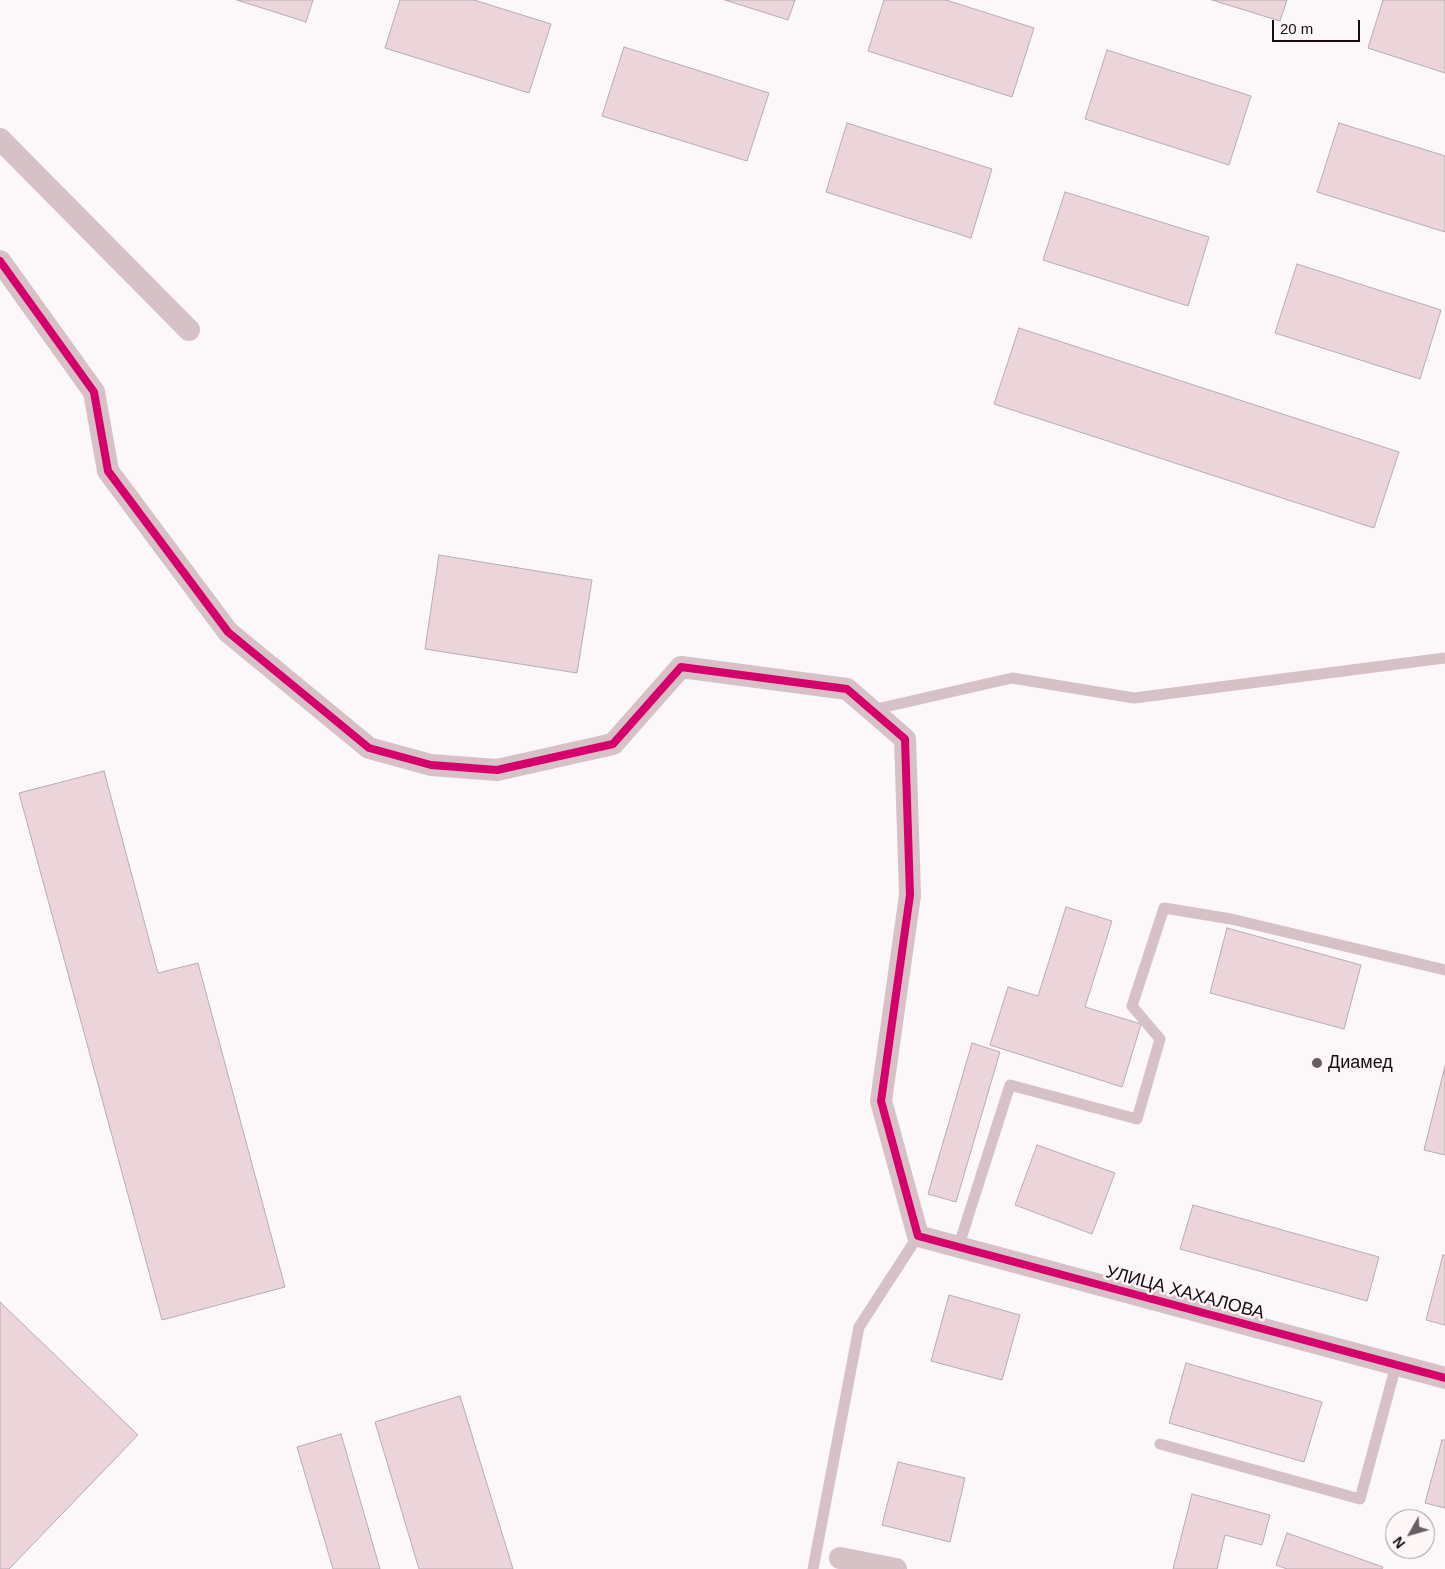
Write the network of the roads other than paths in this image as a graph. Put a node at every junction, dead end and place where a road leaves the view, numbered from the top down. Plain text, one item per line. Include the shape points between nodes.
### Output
1 (0, 139) edge
2 (0, 261) edge
3 (189, 330) dead end
4 (1445, 658) edge
5 (872, 710) junction
6 (1445, 970) edge
7 (918, 1236) junction
8 (958, 1248) junction
9 (1396, 1365) junction
10 (1445, 1378) edge
11 (1160, 1444) dead end
12 (840, 1558) dead end
13 (813, 1569) edge
14 (896, 1569) edge

1 - 3 street
2 - 5 street via 94,392 108,471 228,632 369,748 431,765 497,770 613,744 680,667 847,688
4 - 5 lane via 1134,698 1012,678
5 - 7 street via 905,739 910,895 881,1100
6 - 8 lane via 1230,919 1164,908 1132,1006 1160,1039 1137,1119 1010,1086
7 - 8 street, УЛИЦА ХАХАЛОВА
7 - 13 lane via 859,1327
8 - 9 street, УЛИЦА ХАХАЛОВА
9 - 10 street, УЛИЦА ХАХАЛОВА
9 - 11 lane via 1360,1499
12 - 14 street

